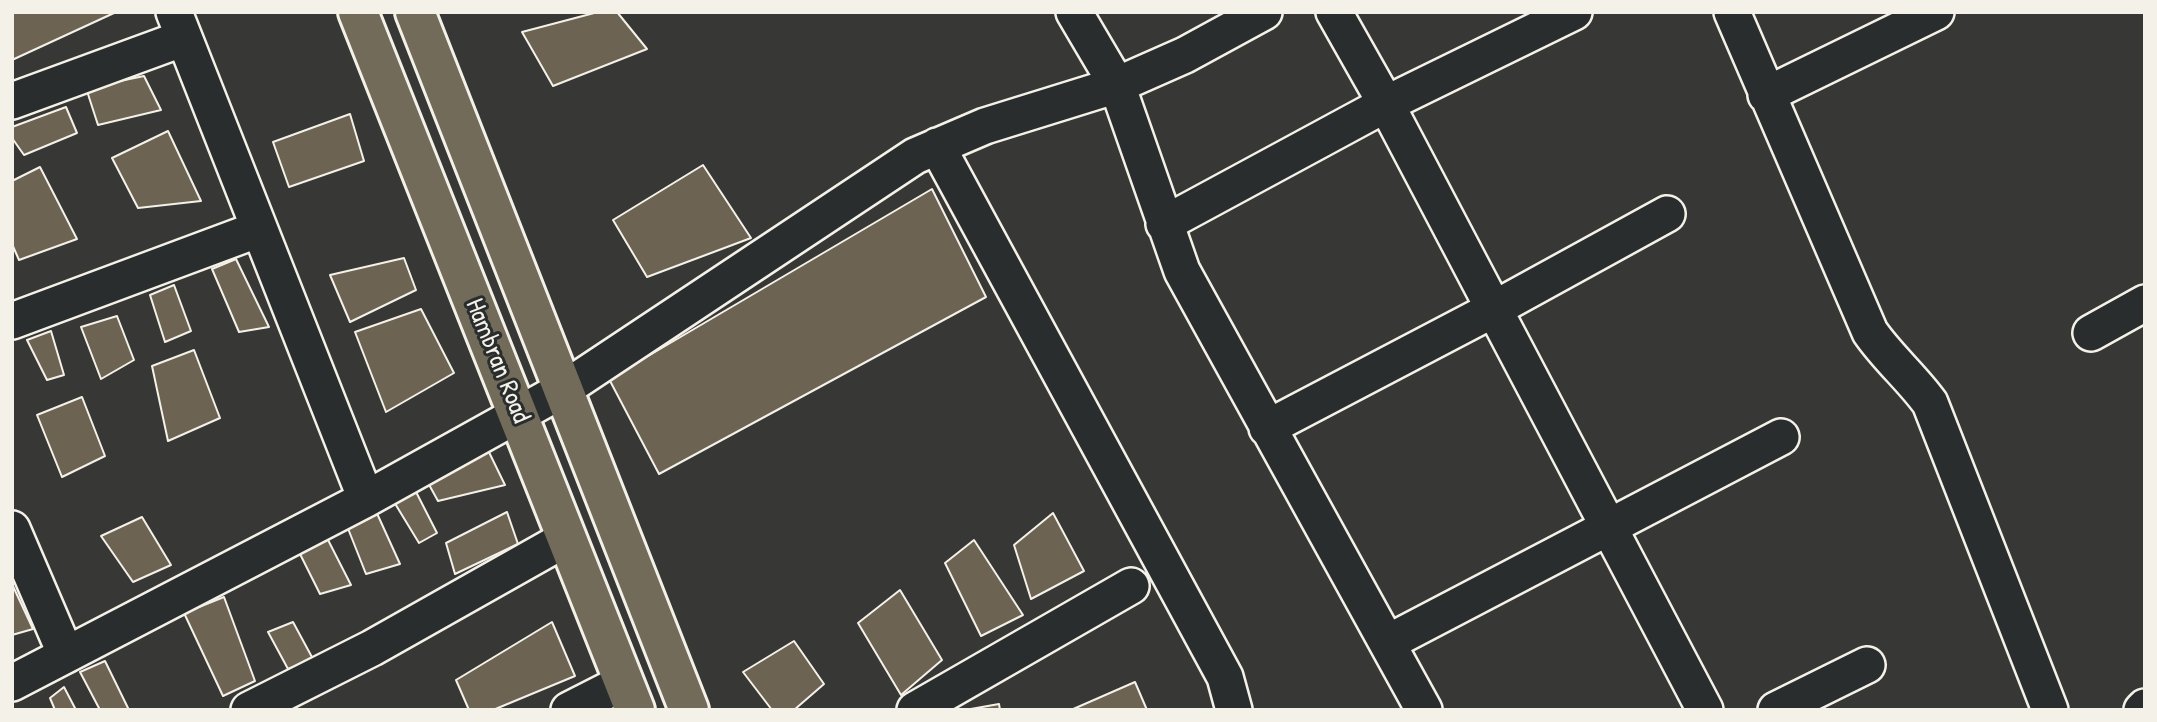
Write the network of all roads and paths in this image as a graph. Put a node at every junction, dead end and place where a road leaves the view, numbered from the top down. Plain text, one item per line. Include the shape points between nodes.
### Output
1 (359, 12) edge
2 (415, 12) edge
3 (1073, 12) edge
4 (1264, 12) edge
5 (1334, 12) edge
6 (1574, 12) edge
7 (1732, 12) edge
8 (1936, 12) edge
9 (179, 25) edge
10 (1103, 89) junction
11 (1766, 95) junction
12 (12, 101) edge
13 (1386, 104) junction
14 (937, 146) junction
15 (1667, 214) dead end
16 (1164, 224) junction
17 (259, 229) junction
18 (2145, 303) edge
19 (1494, 309) junction
20 (12, 321) edge
21 (2091, 333) dead end
22 (564, 390) junction
23 (519, 414) junction
24 (1267, 428) junction
25 (1781, 437) dead end
26 (366, 499) junction
27 (1609, 527) junction
28 (12, 529) edge
29 (567, 538) junction
30 (1131, 586) dead end
31 (1387, 643) junction
32 (66, 655) junction
33 (1867, 665) dead end
34 (12, 683) edge
35 (629, 696) edge
36 (249, 710) edge
37 (569, 710) edge
38 (690, 710) edge
39 (915, 710) edge
40 (1234, 710) edge
41 (1424, 710) edge
42 (1705, 710) edge
43 (1776, 710) edge
44 (2050, 710) edge

1 - 23 main road, Hambran Road
2 - 22 main road, Hambran Road
3 - 10 street
4 - 10 street via 1185,55
5 - 13 street
6 - 13 street
7 - 11 street
8 - 11 street
9 - 12 street
9 - 17 street
10 - 14 street
10 - 16 street
11 - 44 street via 1870,332 1930,403
13 - 16 street
13 - 19 street
14 - 22 street via 915,156
14 - 40 street via 1224,677
15 - 19 street
16 - 24 street via 1182,271
17 - 20 street
17 - 26 street
18 - 21 street
19 - 24 street
19 - 27 street
22 - 23 street
22 - 38 main road, Hambran Road
23 - 26 street
23 - 29 main road, Hambran Road
24 - 31 street
25 - 27 street
26 - 32 street
27 - 31 street
27 - 42 street
28 - 32 street
29 - 35 main road, Hambran Road
29 - 36 street via 372,648
30 - 39 street
31 - 41 street
32 - 34 street
33 - 43 street
35 - 37 street

